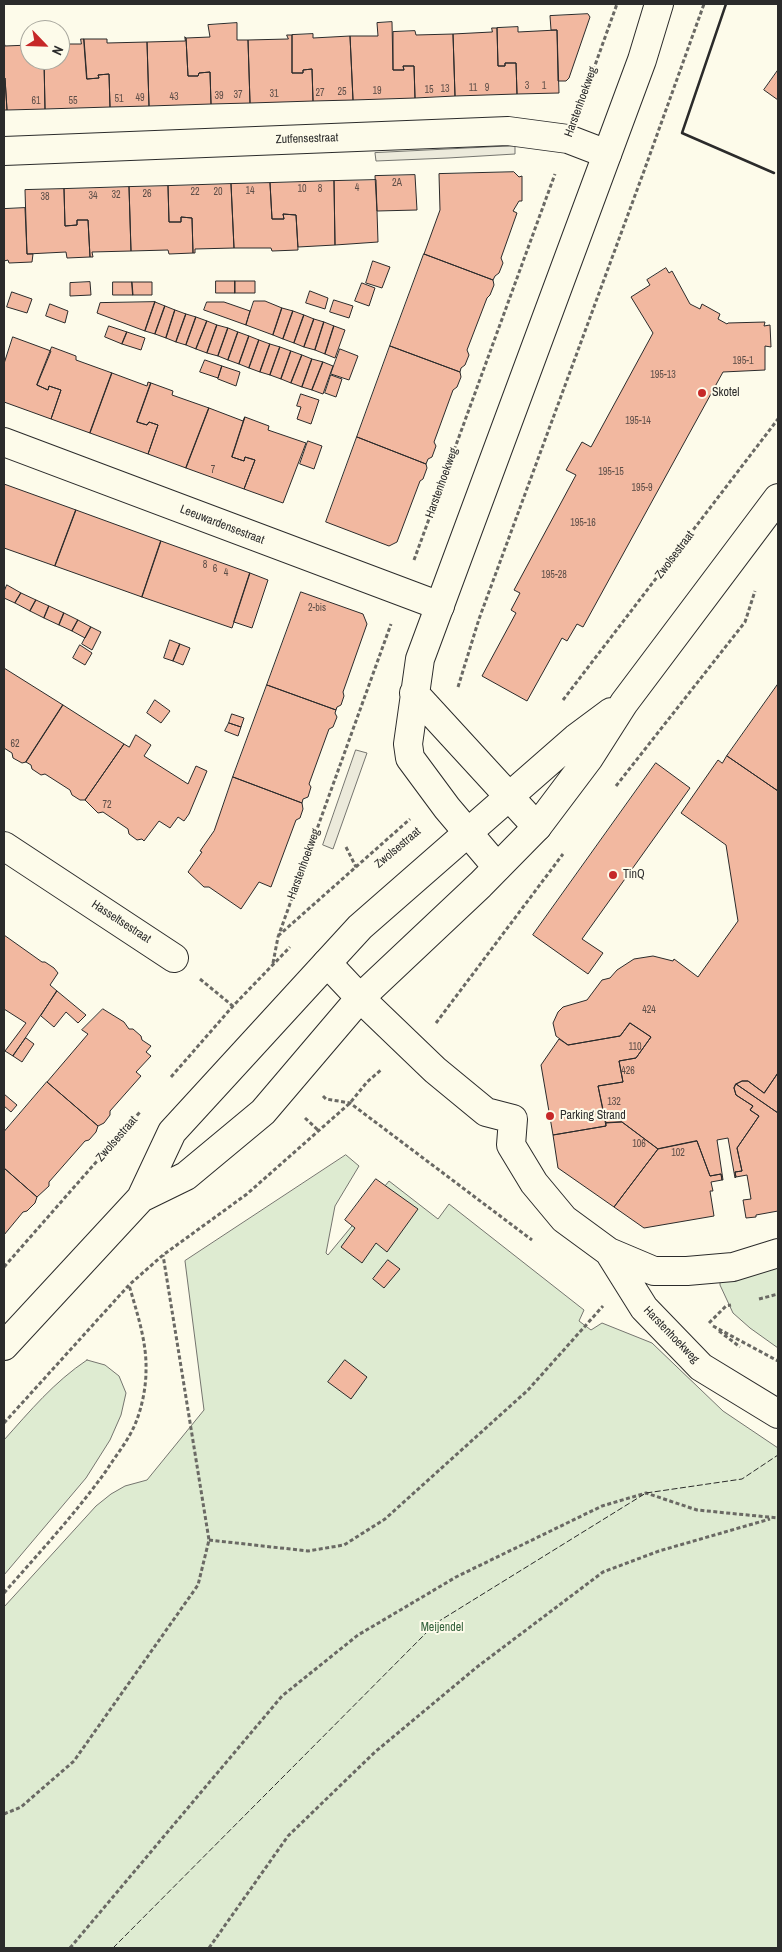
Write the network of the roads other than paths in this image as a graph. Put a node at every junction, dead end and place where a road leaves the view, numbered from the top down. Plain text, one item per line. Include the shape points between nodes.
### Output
1 (658, 4) edge
2 (4, 151) edge
3 (606, 154) junction
4 (4, 442) edge
5 (778, 498) edge
6 (440, 606) junction
7 (414, 694) junction
8 (624, 703) junction
9 (509, 796) junction
10 (537, 827) junction
11 (468, 832) junction
12 (4, 846) edge
13 (497, 867) junction
14 (174, 958) road end
15 (327, 963) junction
16 (360, 998) junction
17 (141, 1198) junction
18 (608, 1252) junction
19 (778, 1253) edge
20 (4, 1346) edge
21 (778, 1414) edge

1 - 3 street via 642,60
2 - 3 street, Zutfensestraat via 508,131 568,139
3 - 6 street
4 - 6 street, Leeuwardensestraat
5 - 8 street
6 - 7 street via 420,659
7 - 9 street
7 - 11 street via 408,744 410,758
8 - 9 street via 576,738
8 - 10 street via 589,758
9 - 10 street
9 - 11 street
10 - 13 street
11 - 13 street
11 - 15 street via 360,927
12 - 14 street, Hasseltsestraat
13 - 16 street
15 - 16 street, Harstenhoekweg
15 - 17 street via 172,1132
16 - 17 street via 263,1112 186,1176
16 - 18 street, Harstenhoekweg via 435,1070 486,1112 513,1119 511,1145 534,1183 564,1219
17 - 20 street
18 - 19 street via 654,1271 733,1268
18 - 21 street, Harstenhoekweg via 644,1308 701,1366

